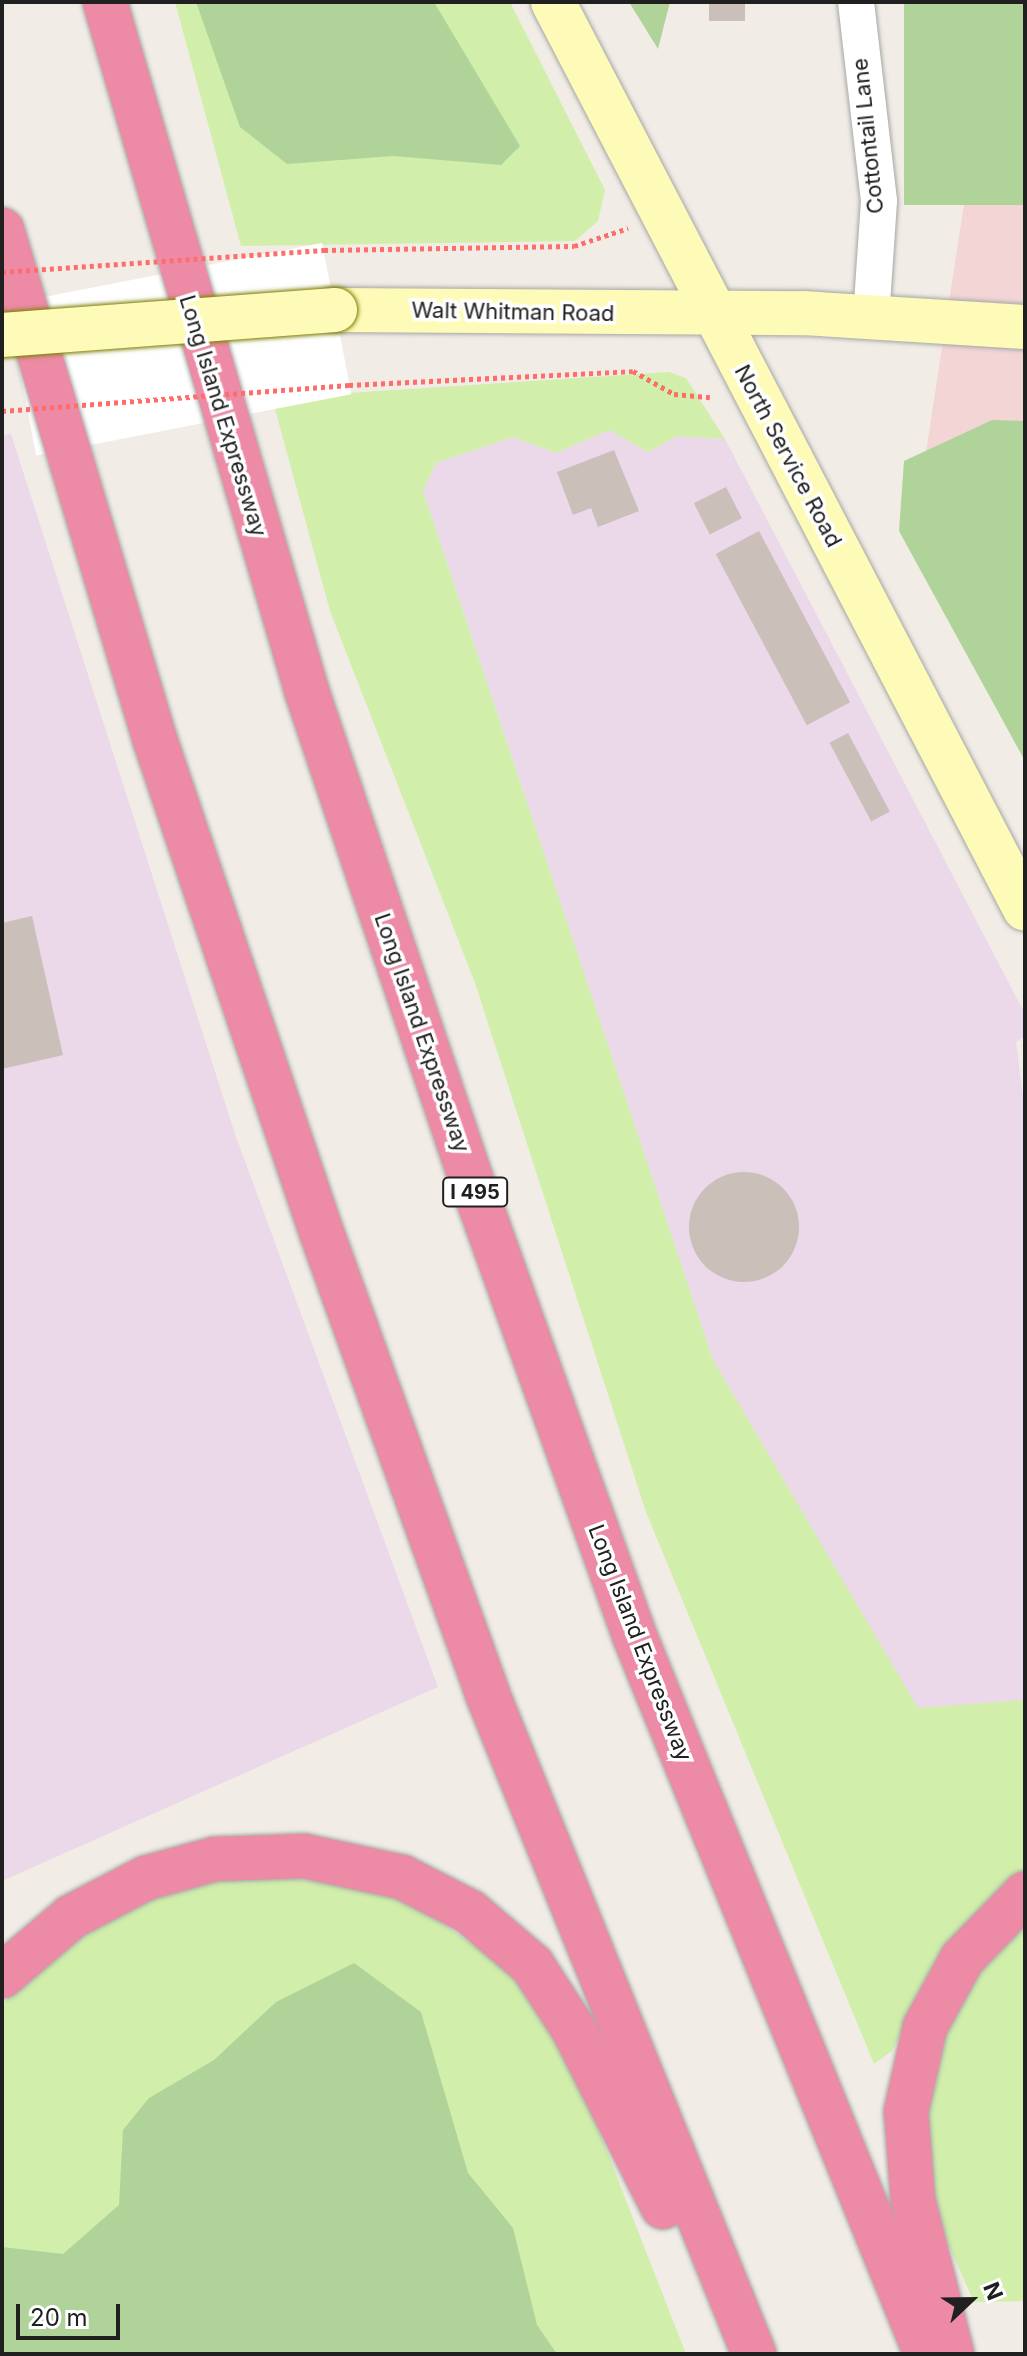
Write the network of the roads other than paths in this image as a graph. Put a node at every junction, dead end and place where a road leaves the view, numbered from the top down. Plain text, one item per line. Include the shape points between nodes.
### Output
1 (105, 2) edge
2 (553, 2) edge
3 (856, 2) edge
4 (2, 230) edge
5 (712, 314) junction
6 (871, 317) junction
7 (1025, 327) edge
8 (2, 335) edge
9 (1025, 909) edge
10 (1025, 1894) edge
11 (2, 1976) edge
12 (737, 2354) edge
13 (754, 2354) edge
14 (926, 2354) edge
15 (952, 2354) edge

1 - 14 highway, Long Island Expressway / I 495 via 307,692 471,1179 635,1637
2 - 5 main road, North Service Road
3 - 6 street, Cottontail Lane via 879,201
4 - 13 highway via 155,740 321,1231 487,1693
5 - 6 main road, Walt Whitman Road
5 - 8 main road, Walt Whitman Road, bridge via 335,310
5 - 9 main road, North Service Road
6 - 7 main road, Walt Whitman Road
10 - 15 highway via 962,1959 925,2027 906,2112 913,2200
11 - 12 highway via 71,1917 146,1878 215,1859 304,1856 402,1877 470,1912 532,1965 574,2030

